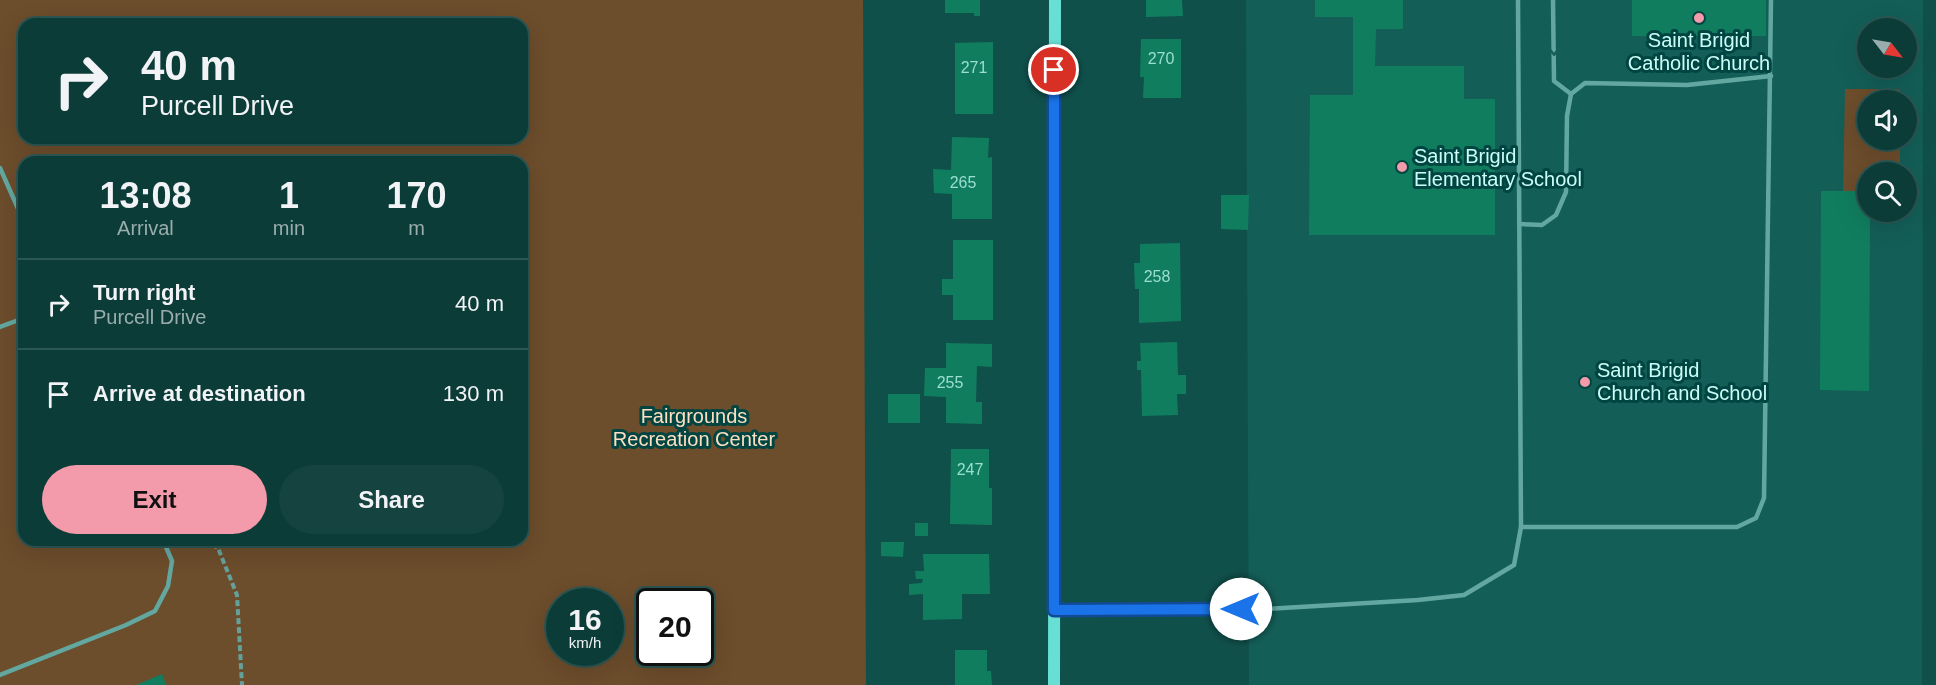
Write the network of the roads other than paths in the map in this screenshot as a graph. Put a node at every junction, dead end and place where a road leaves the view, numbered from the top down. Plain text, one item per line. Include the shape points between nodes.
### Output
1 (1055, 0) edge
2 (1518, 0) edge
3 (1553, 0) edge
4 (1771, 0) edge
5 (1771, 76) junction
6 (1571, 94) junction
7 (0, 168) edge
8 (18, 208) edge
9 (1519, 224) junction
10 (18, 320) edge
11 (0, 327) edge
12 (1521, 527) junction
13 (166, 546) edge
14 (1054, 610) junction
15 (0, 675) edge
16 (1054, 685) edge

1 - 14 street
2 - 9 lane
3 -> 6 lane via 1554,81
4 - 5 lane
5 - 6 lane via 1687,86 1585,83
5 - 12 lane via 1764,498 1756,518 1737,528
6 - 9 lane via 1566,192 1560,207 1542,225
7 - 8 lane
9 - 12 lane
10 - 11 lane
12 - 14 lane via 1514,565 1464,594 1264,609
13 - 15 lane via 172,561 168,586 155,611
14 - 16 street

